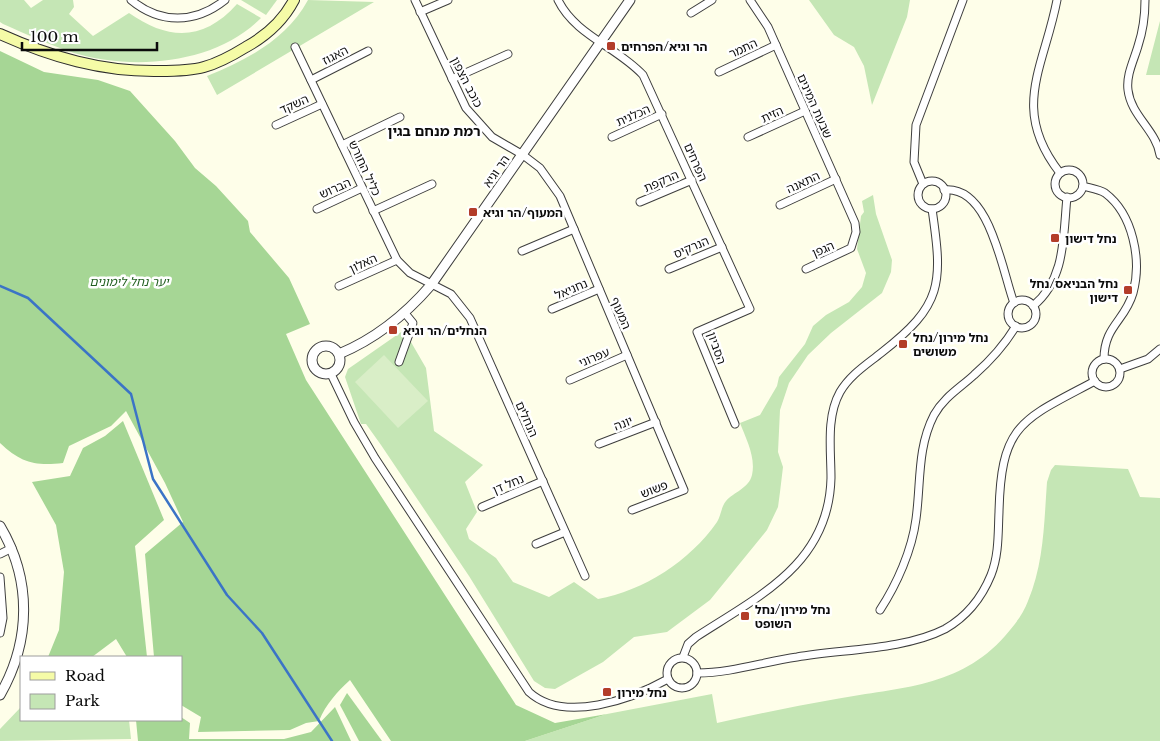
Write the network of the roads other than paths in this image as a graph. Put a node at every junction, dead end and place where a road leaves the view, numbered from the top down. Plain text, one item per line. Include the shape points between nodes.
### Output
1 (131, 0) edge
2 (225, 0) edge
3 (294, 0) edge
4 (415, 0) edge
5 (448, 0) edge
6 (558, 0) edge
7 (630, 0) edge
8 (712, 0) edge
9 (750, 0) edge
10 (963, 0) edge
11 (1056, 0) edge
12 (1145, 0) edge
13 (420, 12) junction
14 (691, 13) dead end
15 (0, 34) edge
16 (601, 42) junction
17 (776, 46) junction
18 (295, 47) dead end
19 (368, 51) dead end
20 (508, 54) dead end
21 (719, 72) dead end
22 (452, 79) junction
23 (311, 80) junction
24 (322, 104) junction
25 (805, 111) junction
26 (662, 114) junction
27 (400, 117) dead end
28 (276, 125) dead end
29 (612, 137) dead end
30 (748, 138) dead end
31 (342, 145) junction
32 (523, 155) junction
33 (1160, 155) edge
34 (1060, 173) junction
35 (836, 179) junction
36 (692, 180) junction
37 (432, 184) dead end
38 (923, 184) junction
39 (1083, 186) junction
40 (362, 188) junction
41 (944, 190) junction
42 (1067, 198) junction
43 (640, 202) dead end
44 (780, 205) dead end
45 (317, 209) dead end
46 (932, 209) junction
47 (373, 211) junction
48 (856, 223) joint
49 (574, 229) junction
50 (722, 247) junction
51 (522, 250) dead end
52 (396, 260) junction
53 (669, 268) dead end
54 (806, 269) dead end
55 (432, 283) junction
56 (339, 286) dead end
57 (599, 289) junction
58 (1014, 303) junction
59 (1033, 306) junction
60 (552, 309) dead end
61 (750, 309) joint
62 (404, 312) junction
63 (1016, 326) junction
64 (1160, 349) edge
65 (339, 354) junction
66 (627, 355) junction
67 (1104, 358) junction
68 (399, 362) dead end
69 (1120, 369) junction
70 (332, 374) junction
71 (570, 380) dead end
72 (1095, 381) junction
73 (656, 422) junction
74 (735, 424) dead end
75 (599, 444) dead end
76 (543, 482) junction
77 (684, 490) joint
78 (482, 507) dead end
79 (632, 510) dead end
80 (0, 526) edge
81 (565, 532) junction
82 (536, 544) dead end
83 (12, 548) junction
84 (0, 554) edge
85 (585, 576) dead end
86 (0, 577) edge
87 (880, 610) dead end
88 (0, 633) edge
89 (683, 658) junction
90 (697, 673) junction
91 (668, 678) junction
92 (0, 695) edge

1 - 2 street via 150,14 162,17 204,13
3 - 15 main road via 286,16 254,42 204,67 114,70 58,57
4 - 13 street, כוכב הצפון
5 - 13 street
6 - 16 street, הפרחים via 572,22
7 - 16 street, הר וגיא
8 - 14 street
9 - 17 street, שבעת המינים via 761,14
10 - 38 street via 916,125 914,162
11 - 34 street via 1032,104 1044,147
12 - 33 street via 1142,32 1129,74 1128,90 1134,107 1156,141
13 - 22 street, כוכב הצפון
16 - 26 street, הפרחים via 643,75
16 - 32 street, הר וגיא
17 - 21 street, התמר
17 - 25 street, שבעת המינים
18 - 23 street, כליל החורש
19 - 23 street, האגוז
20 - 22 street
22 - 32 street, כוכב הצפון via 466,108 483,130
23 - 24 street, כליל החורש
24 - 28 street, השקד
24 - 31 street, כליל החורש
25 - 30 street, הזית
25 - 35 street, שבעת המינים
26 - 29 street, הכלנית
26 - 36 street, הפרחים
27 - 31 street
31 - 40 street, כליל החורש
32 - 49 street, המעוף via 551,181
32 - 55 street, הר וגיא
34 - 39 street via 1067,170 1078,172
34 - 42 street via 1056,190
35 - 44 street, התאנה
35 - 48 street, שבעת המינים
36 - 43 street, הרקפת
36 - 50 street, הפרחים
37 - 47 street
38 - 41 street via 934,181
38 - 46 street via 918,191 919,200
39 - 42 street via 1077,196
39 - 67 street via 1104,192 1116,203 1132,233 1135,253 1133,293 1107,335
40 - 45 street, הברוש
40 - 47 street, כליל החורש
41 - 46 street via 944,201
41 - 58 street via 965,193 986,221
42 - 59 street via 1058,271 1048,292
46 - 89 street via 939,261 934,292 912,328 857,371 837,399 832,422 828,505 817,535 798,565 755,599 696,637 688,644
47 - 52 street, כליל החורש
48 - 54 street, הגפן via 851,248
49 - 51 street
49 - 57 street, המעוף
50 - 53 street, הנרקיס
50 - 61 street, הפרחים
52 - 55 street, כליל החורש via 410,273
52 - 56 street, האלון
55 - 62 street, הר וגיא
55 - 76 street, הנחלים via 451,294 470,318
57 - 60 street, נחניאל
57 - 66 street, המעוף
58 - 59 street via 1025,300
58 - 63 street via 1008,313
59 - 63 street via 1036,313 1034,321 1024,328
61 - 74 street, הסביון via 697,332
62 - 65 street, הר וגיא via 367,340
62 - 68 street via 413,324
63 - 87 street via 984,367 947,397 934,415 920,460 918,504 912,537 896,583
64 - 69 street via 1136,365
65 - 70 street via 340,363
65 - 70 street via 328,346 313,354 311,360 315,370 321,374
66 - 71 street, עפרוני
66 - 73 street, המעוף
67 - 69 street via 1114,360
67 - 72 street via 1093,366
69 - 72 street via 1120,377 1112,385 1102,386
70 - 91 street via 375,458 529,692 550,705 578,708 640,693
72 - 90 street via 1042,409 1020,427 1012,439 1001,475 994,566 984,589 962,616 947,627 915,640 796,657 716,673
73 - 75 street, יונה
73 - 77 street, המעוף
76 - 78 street, נחל דן
76 - 81 street, הנחלים
77 - 79 street, פשוש
80 - 83 street
81 - 82 street
81 - 85 street, הנחלים
83 - 84 street
83 - 92 street via 22,583 24,626 13,673
86 - 88 street via 3,618
89 - 90 street via 693,662
89 - 91 street via 670,663
90 - 91 street via 694,682 686,687 673,685

